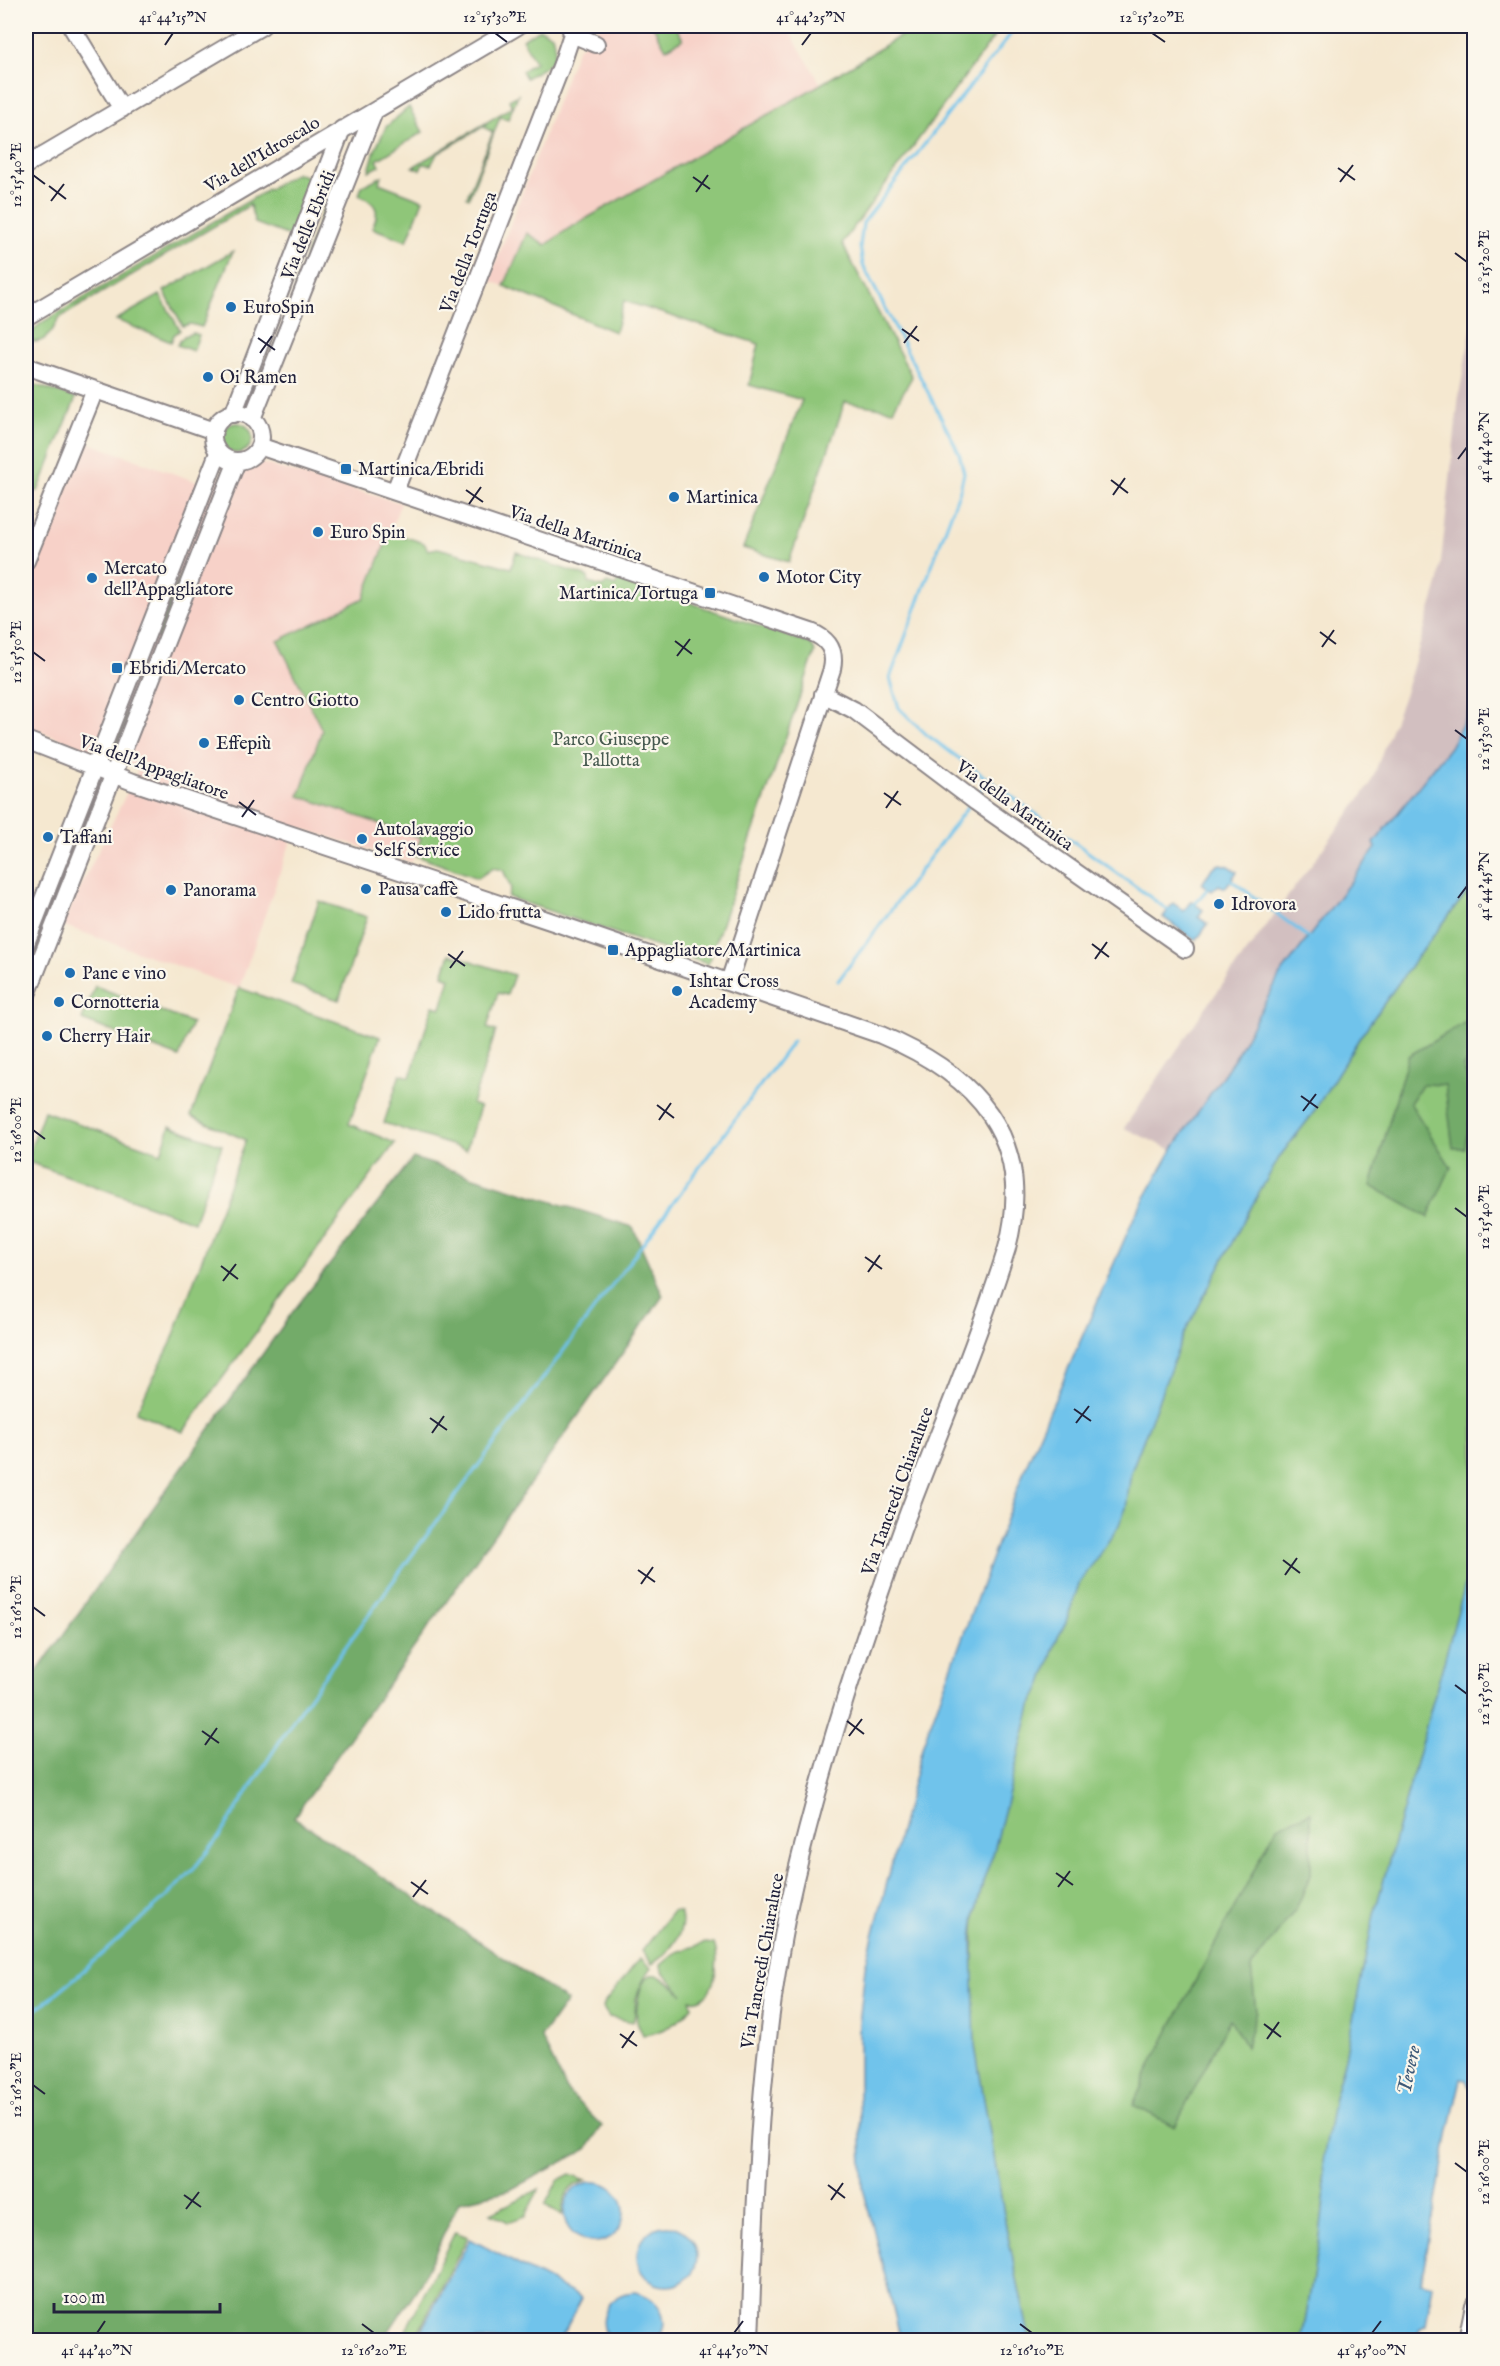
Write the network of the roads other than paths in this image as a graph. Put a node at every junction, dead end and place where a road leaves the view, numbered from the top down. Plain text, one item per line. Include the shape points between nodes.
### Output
1 (71, 26) edge
2 (262, 26) edge
3 (518, 26) edge
4 (571, 30) edge
5 (596, 44) dead end
6 (122, 109) junction
7 (374, 112) junction
8 (342, 129) junction
9 (26, 165) edge
10 (320, 188) junction
11 (341, 195) junction
12 (277, 300) junction
13 (297, 307) junction
14 (26, 317) edge
15 (26, 366) edge
16 (95, 390) junction
17 (233, 414) junction
18 (252, 419) junction
19 (214, 431) junction
20 (259, 446) junction
21 (218, 453) junction
22 (237, 461) junction
23 (395, 491) junction
24 (182, 544) junction
25 (201, 551) junction
26 (26, 561) edge
27 (141, 646) junction
28 (160, 653) junction
29 (823, 694) junction
30 (26, 740) edge
31 (94, 767) junction
32 (113, 774) junction
33 (577, 930) joint
34 (26, 943) edge
35 (1185, 949) dead end
36 (729, 982) junction
37 (27, 988) edge
38 (1474, 2306) edge
39 (750, 2340) edge
40 (1467, 2340) edge

1 - 6 street
2 - 6 street
3 - 7 street, Via dell'Idroscalo
4 - 5 street
4 - 23 street, Via della Tortuga
6 - 9 street
7 - 8 street, Via dell'Idroscalo
7 - 11 street, Via delle Ebridi
8 - 10 street, Via delle Ebridi
8 - 14 street, Via dell'Idroscalo
10 - 11 street
10 - 12 street, Via delle Ebridi
11 - 13 street, Via delle Ebridi
12 - 13 street
12 - 17 street, Via delle Ebridi
13 - 18 street, Via delle Ebridi
15 - 16 street
16 - 19 street
16 - 26 street
17 - 18 street
17 - 19 street via 221,420
18 - 20 street via 260,434
19 - 21 street via 213,443
20 - 22 street via 250,457
20 - 23 street, Via della Martinica
21 - 22 street
21 - 24 street
22 - 25 street
23 - 29 street, Via della Martinica via 820,636 829,644 833,656
24 - 25 street
24 - 27 street
25 - 28 street
27 - 28 street
27 - 31 street
28 - 32 street
29 - 35 street, Via della Martinica via 850,706 972,799
29 - 36 street, Via della Martinica
30 - 31 street, Via dell'Appagliatore
31 - 32 street, Via dell'Appagliatore
31 - 34 street
32 - 33 street, Via dell'Appagliatore
32 - 37 street
33 - 36 street, Via Tancredi Chiaraluce
36 - 39 street, Via Tancredi Chiaraluce via 881,1035 940,1064 971,1090 991,1115 1008,1151 1015,1192 1013,1223 1004,1257 863,1643 792,1893 774,1985 761,2099
38 - 40 street

